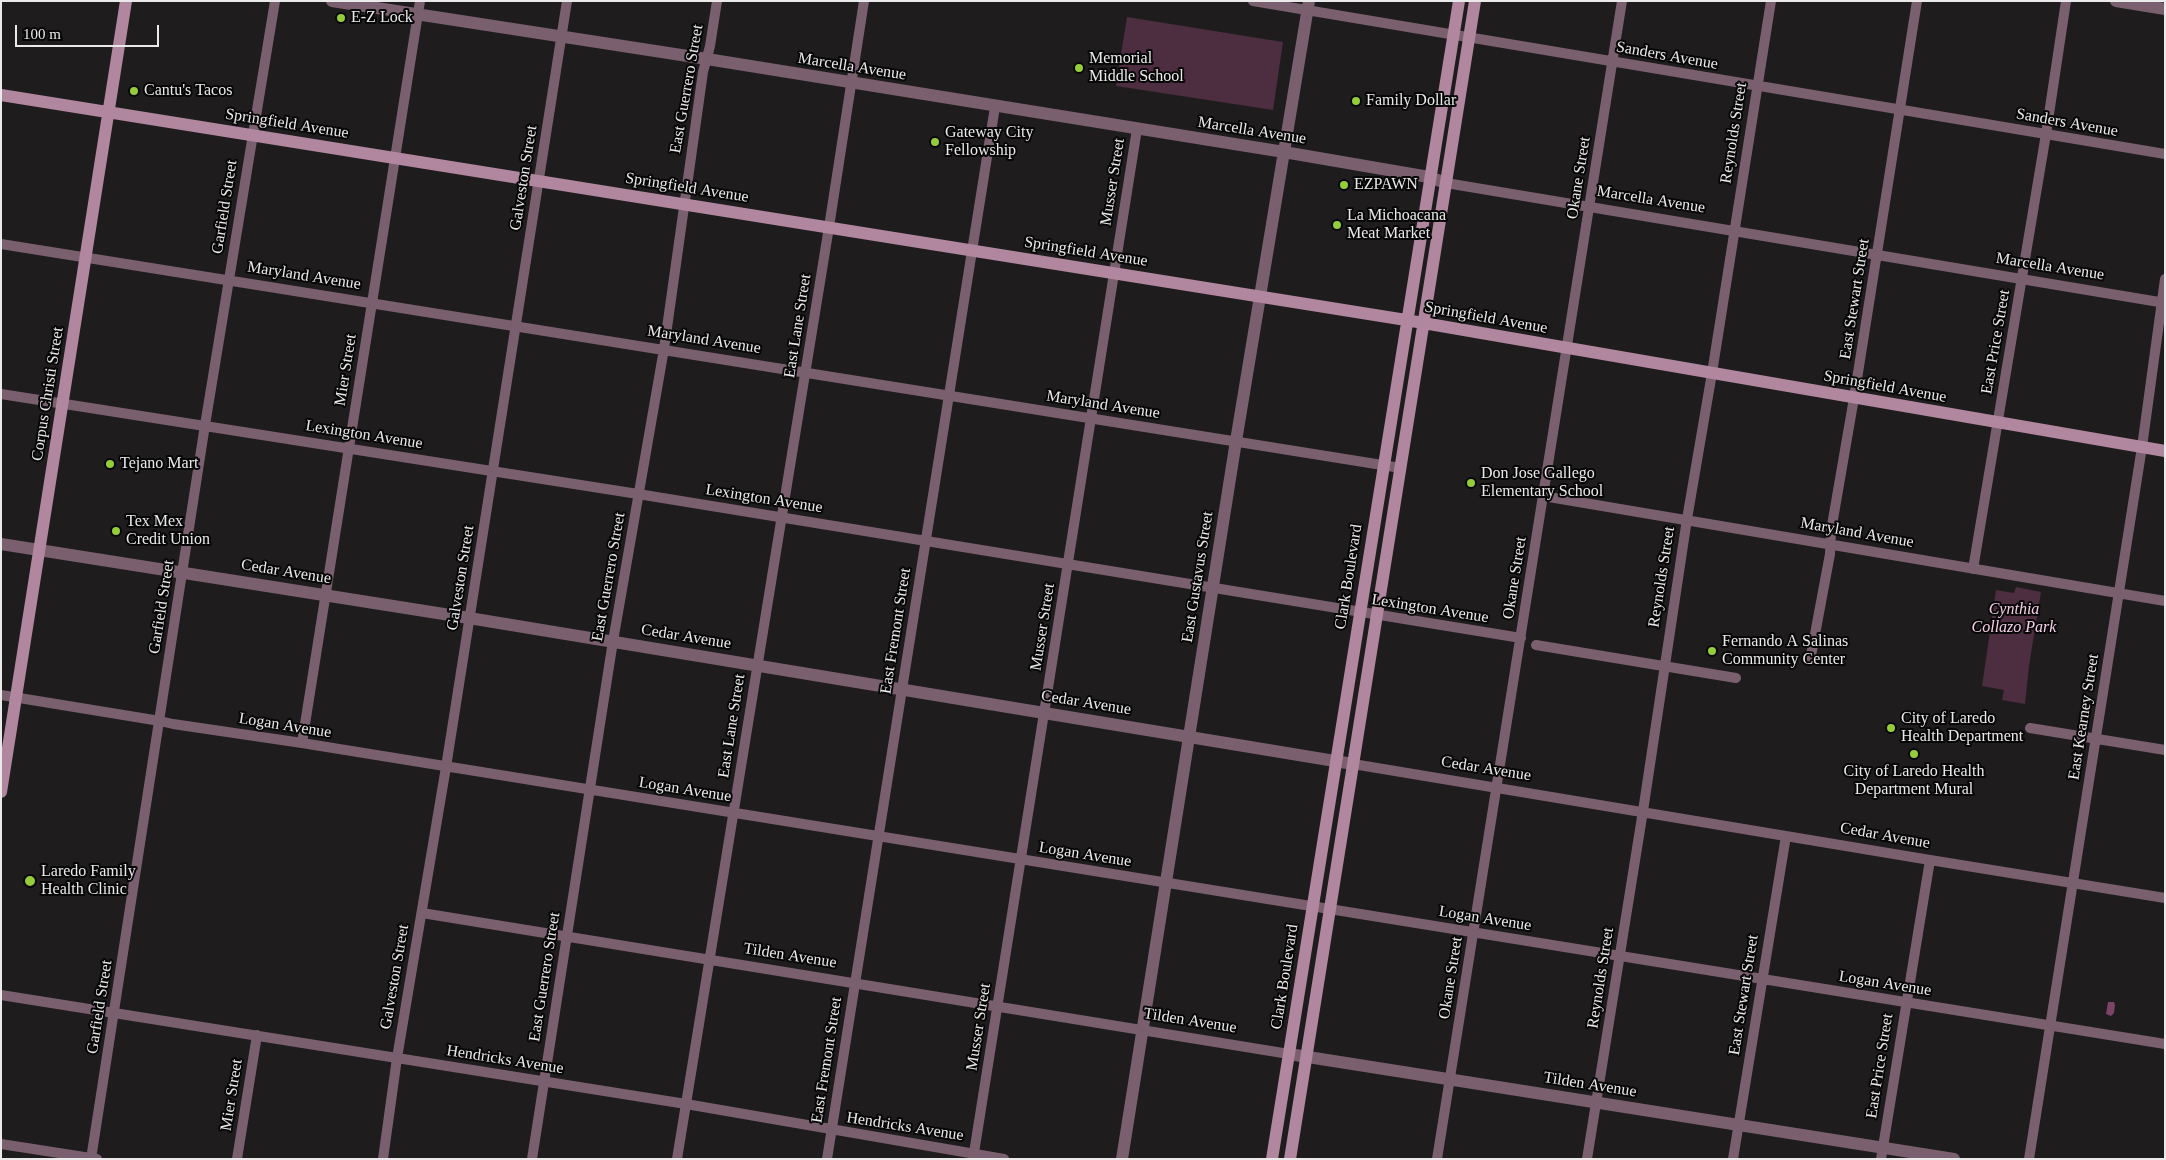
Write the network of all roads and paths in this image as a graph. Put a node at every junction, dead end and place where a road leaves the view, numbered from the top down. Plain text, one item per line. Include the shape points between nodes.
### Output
1 (126, 1) edge
2 (275, 1) edge
3 (332, 1) edge
4 (420, 1) edge
5 (567, 1) edge
6 (717, 1) edge
7 (864, 1) edge
8 (1253, 1) edge
9 (1459, 1) edge
10 (1475, 1) edge
11 (1622, 1) edge
12 (1771, 1) edge
13 (1917, 1) edge
14 (2066, 1) edge
15 (2116, 1) edge
16 (1308, 6) edge
17 (2165, 9) edge
18 (418, 15) junction
19 (1454, 34) junction
20 (1469, 36) junction
21 (561, 37) junction
22 (707, 59) junction
23 (1613, 62) junction
24 (852, 83) junction
25 (1756, 86) junction
26 (1, 95) edge
27 (995, 107) junction
28 (1900, 110) junction
29 (109, 112) junction
30 (1137, 129) junction
31 (2046, 134) junction
32 (252, 135) junction
33 (1284, 152) junction
34 (2165, 154) edge
35 (395, 158) junction
36 (1429, 177) junction
37 (539, 181) junction
38 (1446, 183) junction
39 (683, 204) junction
40 (1590, 206) junction
41 (829, 227) junction
42 (1734, 231) junction
43 (1, 244) edge
44 (972, 250) junction
45 (1877, 254) junction
46 (85, 257) junction
47 (1114, 273) junction
48 (229, 279) junction
49 (2022, 279) junction
50 (2165, 279) edge
51 (1260, 296) junction
52 (372, 302) junction
53 (2163, 302) edge
54 (1406, 320) junction
55 (1424, 323) junction
56 (517, 325) junction
57 (1567, 348) junction
58 (664, 349) junction
59 (806, 372) junction
60 (1712, 373) junction
61 (1, 394) edge
62 (949, 395) junction
63 (1854, 398) junction
64 (63, 404) junction
65 (1091, 418) junction
66 (1998, 422) junction
67 (205, 425) junction
68 (1236, 441) junction
69 (2142, 447) junction
70 (349, 448) junction
71 (2165, 451) edge
72 (1383, 465) junction
73 (1401, 468) junction
74 (494, 471) junction
75 (638, 494) junction
76 (1543, 496) junction
77 (781, 517) junction
78 (1687, 519) junction
79 (926, 541) junction
80 (1, 544) edge
81 (1831, 544) junction
82 (39, 550) junction
83 (1068, 565) junction
84 (1973, 569) junction
85 (182, 573) junction
86 (1212, 588) junction
87 (2119, 593) junction
88 (326, 594) junction
89 (2165, 601) edge
90 (1360, 613) junction
91 (1377, 616) junction
92 (470, 618) junction
93 (1521, 638) junction
94 (613, 641) junction
95 (1536, 645) dead end
96 (1810, 661) dead end
97 (758, 665) junction
98 (1665, 667) junction
99 (1736, 678) dead end
100 (902, 688) junction
101 (1, 695) edge
102 (16, 697) junction
103 (1044, 712) junction
104 (160, 721) junction
105 (2030, 728) dead end
106 (1189, 736) junction
107 (2096, 738) junction
108 (302, 744) junction
109 (2165, 750) edge
110 (1336, 761) junction
111 (1353, 764) junction
112 (446, 767) junction
113 (1497, 787) junction
114 (590, 790) junction
115 (1, 792) edge
116 (1643, 811) junction
117 (733, 813) junction
118 (1786, 836) junction
119 (879, 837) junction
120 (1021, 860) junction
121 (1930, 860) junction
122 (2073, 882) junction
123 (1166, 883) junction
124 (2165, 898) edge
125 (1313, 908) junction
126 (1330, 910) junction
127 (422, 912) junction
128 (1474, 932) junction
129 (567, 937) junction
130 (1620, 956) junction
131 (709, 960) junction
132 (1761, 979) junction
133 (855, 983) junction
134 (1, 995) edge
135 (1906, 1002) junction
136 (998, 1006) junction
137 (114, 1013) junction
138 (2050, 1026) junction
139 (1143, 1030) junction
140 (257, 1035) junction
141 (2165, 1044) edge
142 (1289, 1054) junction
143 (1306, 1057) junction
144 (396, 1058) junction
145 (1450, 1080) junction
146 (544, 1082) junction
147 (1596, 1102) junction
148 (686, 1104) junction
149 (1738, 1125) junction
150 (831, 1130) junction
151 (1, 1144) edge
152 (1882, 1153) edge
153 (974, 1156) edge
154 (93, 1158) edge
155 (237, 1159) edge
156 (383, 1159) edge
157 (532, 1159) edge
158 (677, 1159) edge
159 (827, 1159) edge
160 (1004, 1159) edge
161 (1122, 1159) edge
162 (1272, 1159) edge
163 (1290, 1159) edge
164 (1437, 1159) edge
165 (1588, 1159) edge
166 (1733, 1159) edge
167 (1954, 1159) edge
168 (2029, 1159) edge

1 - 29 main road, Corpus Christi Street
2 - 32 street, Garfield Street
3 - 18 street, Marcella Avenue
4 - 18 street, Mier Street
5 - 21 street, Galveston Street
6 - 22 street, East Guerrero Street
7 - 24 street, East Lane Street
8 - 16 street, Sanders Avenue
9 - 19 main road, Clark Boulevard
10 - 20 main road, Clark Boulevard
11 - 23 street, Okane Street
12 - 25 street, Reynolds Street
13 - 28 street, East Stewart Street
14 - 31 street, East Price Street
15 - 17 street
16 - 19 street, Sanders Avenue
16 - 33 street, East Gustavus Street
18 - 21 street, Marcella Avenue
18 - 35 street, Mier Street
19 - 20 street, Sanders Avenue
19 - 36 main road, Clark Boulevard
20 - 23 street, Sanders Avenue
20 - 38 main road, Clark Boulevard
21 - 22 street, Marcella Avenue
21 - 37 street, Galveston Street
22 - 24 street, Marcella Avenue
22 - 39 street, East Guerrero Street
23 - 25 street, Sanders Avenue
23 - 40 street, Okane Street
24 - 27 street, Marcella Avenue
24 - 41 street, East Lane Street
25 - 28 street, Sanders Avenue
25 - 42 street, Reynolds Street
26 - 29 main road, Springfield Avenue
27 - 30 street, Marcella Avenue
27 - 44 street, East Fremont Street
28 - 31 street, Sanders Avenue
28 - 45 street, East Stewart Street
29 - 32 main road, Springfield Avenue
29 - 46 main road, Corpus Christi Street
30 - 33 street, Marcella Avenue
30 - 47 street, Musser Street
31 - 34 street, Sanders Avenue
31 - 49 street, East Price Street
32 - 35 main road, Springfield Avenue
32 - 48 street, Garfield Street
33 - 36 street, Marcella Avenue
33 - 51 street, East Gustavus Street
35 - 37 main road, Springfield Avenue
35 - 52 street, Mier Street
36 - 38 street, Marcella Avenue
36 - 54 main road, Clark Boulevard
37 - 39 main road, Springfield Avenue
37 - 56 street, Galveston Street
38 - 40 street, Marcella Avenue
38 - 55 main road, Clark Boulevard
39 - 41 main road, Springfield Avenue
39 - 58 street, East Guerrero Street
40 - 42 street, Marcella Avenue
40 - 57 street, Okane Street
41 - 44 main road, Springfield Avenue
41 - 59 street, East Lane Street
42 - 45 street, Marcella Avenue
42 - 60 street, Reynolds Street
43 - 46 street, Maryland Avenue
44 - 47 main road, Springfield Avenue
44 - 62 street, East Fremont Street
45 - 49 street, Marcella Avenue
45 - 63 street, East Stewart Street
46 - 48 street, Maryland Avenue
46 - 64 main road, Corpus Christi Street
47 - 51 main road, Springfield Avenue
47 - 65 street, Musser Street
48 - 52 street, Maryland Avenue
48 - 67 street, Garfield Street
49 - 53 street, Marcella Avenue
49 - 66 street, East Price Street
50 - 53 street, East Kearney Street
51 - 54 main road, Springfield Avenue
51 - 68 street, East Gustavus Street
52 - 56 street, Maryland Avenue
52 - 70 street, Mier Street
53 - 69 street, East Kearney Street
54 - 55 main road, Springfield Avenue
54 - 72 main road, Clark Boulevard
55 - 57 main road, Springfield Avenue
55 - 73 main road, Clark Boulevard
56 - 58 street, Maryland Avenue
56 - 74 street, Galveston Street
57 - 60 main road, Springfield Avenue
57 - 76 street, Okane Street
58 - 59 street, Maryland Avenue
58 - 75 street, East Guerrero Street
59 - 62 street, Maryland Avenue
59 - 77 street, East Lane Street
60 - 63 main road, Springfield Avenue
60 - 78 street, Reynolds Street
61 - 64 street, Lexington Avenue
62 - 65 street, Maryland Avenue
62 - 79 street, East Fremont Street
63 - 66 main road, Springfield Avenue
63 - 81 street, East Stewart Street
64 - 67 street, Lexington Avenue
64 - 82 main road, Corpus Christi Street
65 - 68 street, Maryland Avenue
65 - 83 street, Musser Street
66 - 69 main road, Springfield Avenue
66 - 84 street, East Price Street
67 - 70 street, Lexington Avenue
67 - 85 street, Garfield Street
68 - 72 street, Maryland Avenue
68 - 86 street, East Gustavus Street
69 - 71 main road, Springfield Avenue
69 - 87 street, East Kearney Street
70 - 74 street, Lexington Avenue
70 - 88 street, Mier Street
72 - 73 street, Maryland Avenue
72 - 90 main road, Clark Boulevard
73 - 91 main road, Clark Boulevard
74 - 75 street, Lexington Avenue
74 - 92 street, Galveston Street
75 - 77 street, Lexington Avenue
75 - 94 street, East Guerrero Street
76 - 78 street, Maryland Avenue
76 - 93 street, Okane Street
77 - 79 street, Lexington Avenue
77 - 97 street, East Lane Street
78 - 81 street, Maryland Avenue
78 - 98 street, Reynolds Street
79 - 83 street, Lexington Avenue
79 - 100 street, East Fremont Street
80 - 82 street, Cedar Avenue
81 - 84 street, Maryland Avenue
81 - 96 street, East Stewart Street
82 - 85 street, Cedar Avenue
82 - 102 main road, Corpus Christi Street
83 - 86 street, Lexington Avenue
83 - 103 street, Musser Street
84 - 87 street, Maryland Avenue
85 - 88 street, Cedar Avenue
85 - 104 street, Garfield Street
86 - 90 street, Lexington Avenue
86 - 106 street, East Gustavus Street
87 - 89 street, Maryland Avenue
87 - 107 street, East Kearney Street
88 - 92 street, Cedar Avenue
88 - 108 street, Mier Street
90 - 91 street, Lexington Avenue
90 - 110 main road, Clark Boulevard
91 - 93 street, Lexington Avenue
91 - 111 main road, Clark Boulevard
92 - 94 street, Cedar Avenue
92 - 112 street, Galveston Street
93 - 113 street, Okane Street
94 - 97 street, Cedar Avenue
94 - 114 street, East Guerrero Street
95 - 98 street
97 - 100 street, Cedar Avenue
97 - 117 street, East Lane Street
98 - 99 street
98 - 116 street, Reynolds Street
100 - 103 street, Cedar Avenue
100 - 119 street, East Fremont Street
101 - 102 street, Logan Avenue
102 - 104 street, Logan Avenue
102 - 115 main road, Corpus Christi Street
103 - 106 street, Cedar Avenue
103 - 120 street, Musser Street
104 - 108 street, Logan Avenue
104 - 137 street, Garfield Street
105 - 107 street
106 - 110 street, Cedar Avenue
106 - 123 street, East Gustavus Street
107 - 109 street
107 - 122 street, East Kearney Street
108 - 112 street, Logan Avenue
110 - 111 street, Cedar Avenue
110 - 125 main road, Clark Boulevard
111 - 113 street, Cedar Avenue
111 - 126 main road, Clark Boulevard
112 - 114 street, Logan Avenue
112 - 127 street, Galveston Street
113 - 116 street, Cedar Avenue
113 - 128 street, Okane Street
114 - 117 street, Logan Avenue
114 - 129 street, East Guerrero Street
116 - 118 street, Cedar Avenue
116 - 130 street, Reynolds Street
117 - 119 street, Logan Avenue
117 - 131 street, East Lane Street
118 - 121 street, Cedar Avenue
118 - 132 street, East Stewart Street
119 - 120 street, Logan Avenue
119 - 133 street, East Fremont Street
120 - 123 street, Logan Avenue
120 - 136 street, Musser Street
121 - 122 street, Cedar Avenue
121 - 135 street, East Price Street
122 - 124 street, Cedar Avenue
122 - 138 street, East Kearney Street
123 - 125 street, Logan Avenue
123 - 139 street, East Gustavus Street
125 - 126 street, Logan Avenue
125 - 142 main road, Clark Boulevard
126 - 128 street, Logan Avenue
126 - 143 main road, Clark Boulevard
127 - 129 street, Tilden Avenue
127 - 144 street, Galveston Street
128 - 130 street, Logan Avenue
128 - 145 street, Okane Street
129 - 131 street, Tilden Avenue
129 - 146 street, East Guerrero Street
130 - 132 street, Logan Avenue
130 - 147 street, Reynolds Street
131 - 133 street, Tilden Avenue
131 - 148 street, East Lane Street
132 - 135 street, Logan Avenue
132 - 149 street, East Stewart Street
133 - 136 street, Tilden Avenue
133 - 150 street, East Fremont Street
134 - 137 street, Hendricks Avenue
135 - 138 street, Logan Avenue
135 - 152 street, East Price Street
136 - 139 street, Tilden Avenue
136 - 153 street, Musser Street
137 - 140 street, Hendricks Avenue
137 - 154 street, Garfield Street
138 - 141 street, Logan Avenue
138 - 168 street, East Kearney Street
139 - 142 street, Tilden Avenue
139 - 161 street, East Gustavus Street
140 - 144 street, Hendricks Avenue
140 - 155 street, Mier Street
142 - 143 street, Tilden Avenue
142 - 162 main road, Clark Boulevard
143 - 145 street, Tilden Avenue
143 - 163 main road, Clark Boulevard
144 - 146 street, Hendricks Avenue
144 - 156 street, Galveston Street
145 - 147 street, Tilden Avenue
145 - 164 street, Okane Street
146 - 148 street, Hendricks Avenue
146 - 157 street, East Guerrero Street
147 - 149 street, Tilden Avenue
147 - 165 street, Reynolds Street
148 - 150 street, Hendricks Avenue
148 - 158 street, East Lane Street
149 - 152 street, Tilden Avenue
149 - 166 street, East Stewart Street
150 - 153 street, Hendricks Avenue
150 - 159 street, East Fremont Street
151 - 154 street
152 - 167 street, Tilden Avenue
153 - 160 street, Hendricks Avenue

